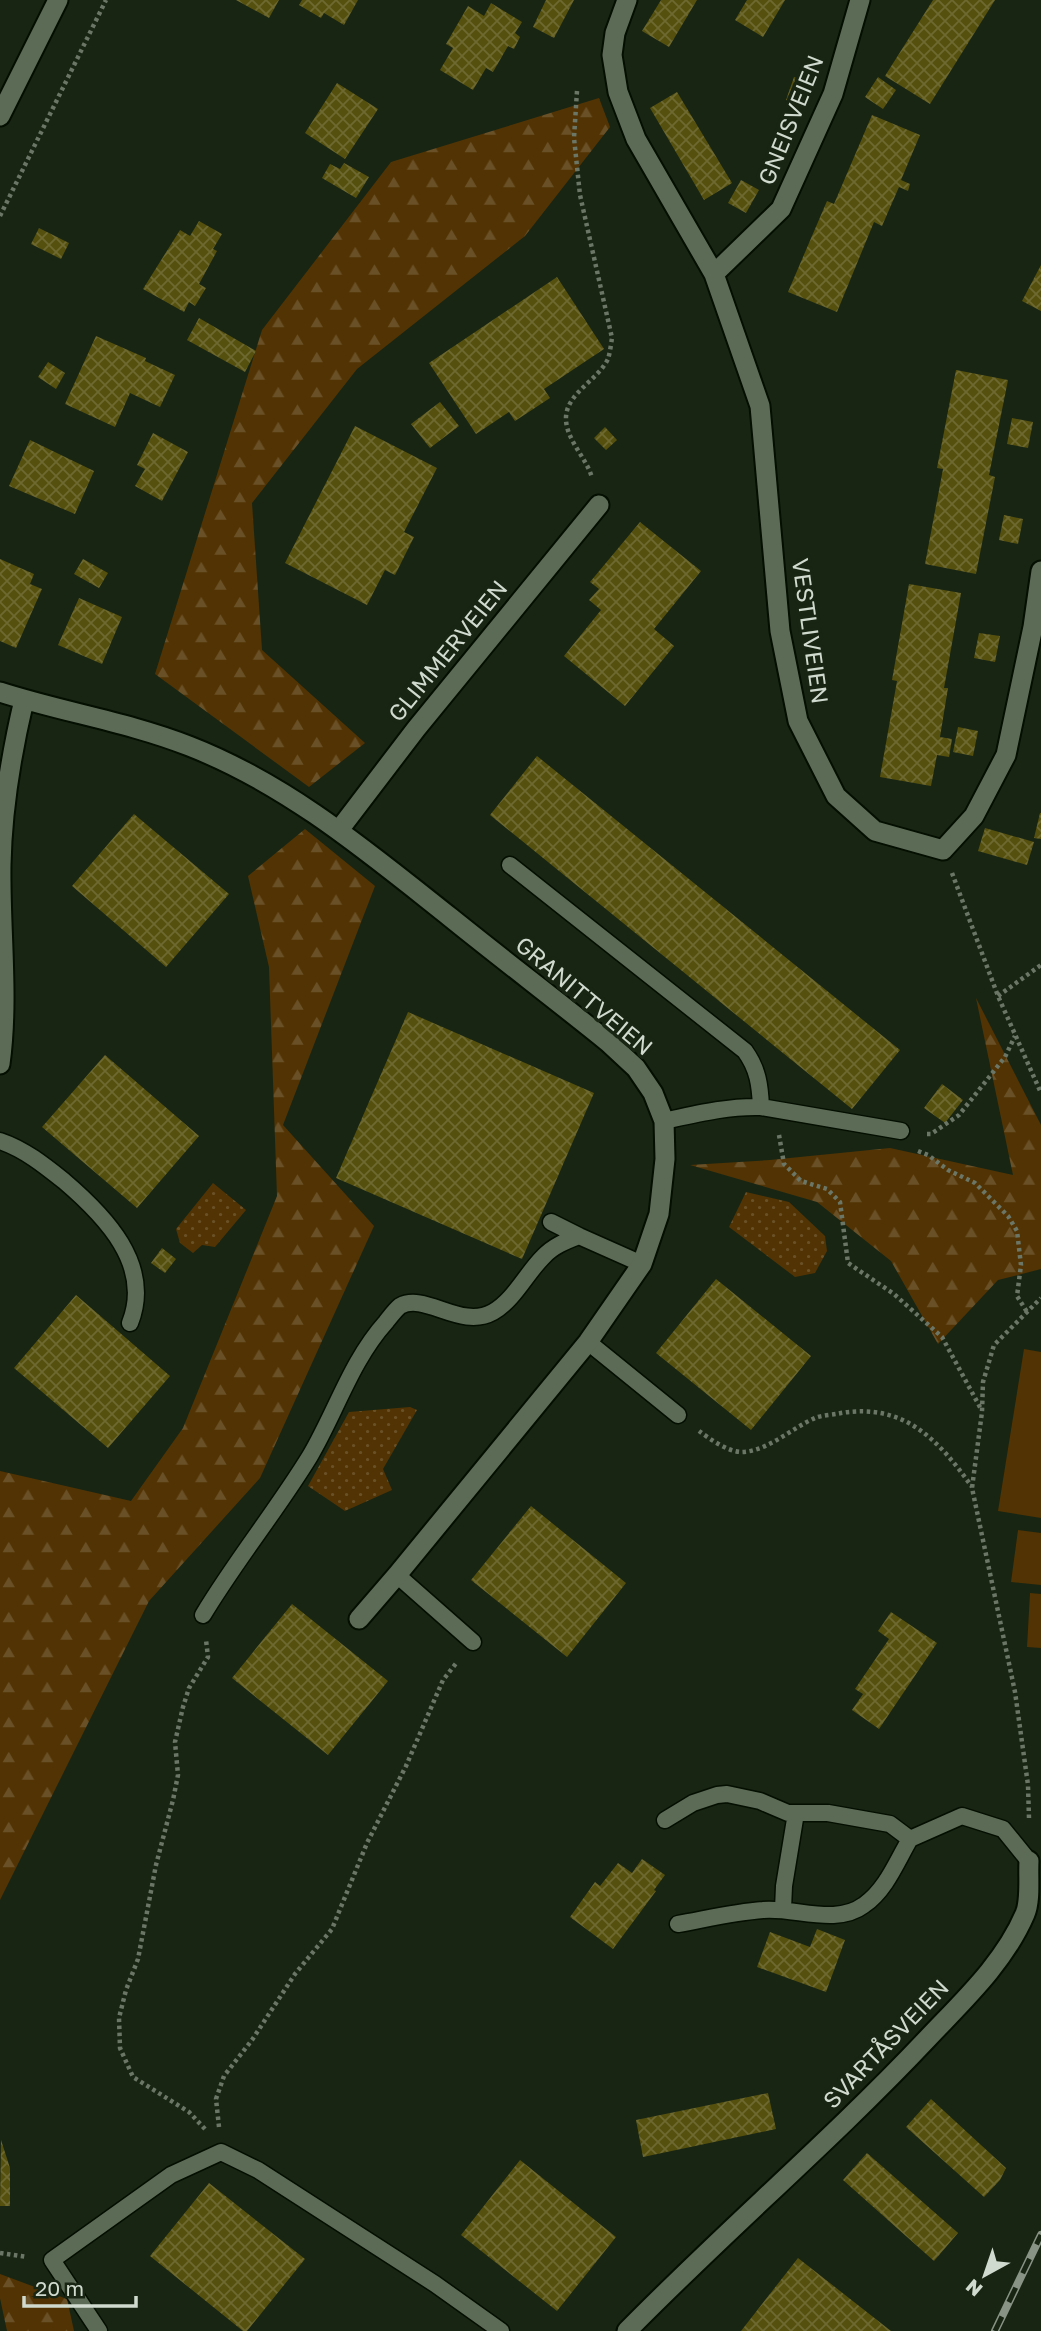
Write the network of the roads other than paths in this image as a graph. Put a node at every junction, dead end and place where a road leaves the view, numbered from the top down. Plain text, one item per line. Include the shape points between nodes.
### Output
1 (58, 0) edge
2 (627, 0) edge
3 (860, 0) edge
4 (0, 116) edge
5 (713, 274) junction
6 (598, 505) road end
7 (1041, 571) edge
8 (0, 692) edge
9 (24, 700) junction
10 (339, 830) junction
11 (510, 865) dead end
12 (0, 1064) edge
13 (769, 1108) junction
14 (664, 1121) junction
15 (901, 1131) road end
16 (0, 1141) edge
17 (551, 1222) dead end
18 (579, 1236) junction
19 (642, 1264) junction
20 (130, 1323) dead end
21 (588, 1342) junction
22 (678, 1415) road end
23 (397, 1575) junction
24 (203, 1615) road end
25 (359, 1619) dead end
26 (473, 1642) road end
27 (796, 1813) junction
28 (665, 1819) dead end
29 (910, 1839) junction
30 (1029, 1861) joint
31 (783, 1909) junction
32 (678, 1924) dead end
33 (99, 2331) edge
34 (502, 2331) edge
35 (627, 2331) edge

1 - 4 street
2 - 5 street, VESTLIVEIEN via 612,55 618,92 636,139
3 - 5 street, GNEISVEIEN via 833,94 781,209
5 - 7 street, VESTLIVEIEN via 760,406 780,631 798,721 836,796 875,831 943,850 974,816 1006,755
6 - 10 street, GLIMMERVEIEN
8 - 9 street, GRANITTVEIEN
9 - 10 street, GRANITTVEIEN via 191,746 292,798
9 - 12 street via 3,805
10 - 14 street, GRANITTVEIEN via 608,1042 636,1068
11 - 13 lane via 745,1051 754,1063
13 - 14 lane via 743,1106
13 - 15 lane
14 - 19 street, GRANITTVEIEN via 659,1214
16 - 20 lane via 40,1161 91,1204 118,1238 136,1290
17 - 18 lane
18 - 19 lane
18 - 24 lane via 557,1245 495,1311 479,1318 413,1304 401,1306 393,1314 361,1355 310,1454
19 - 21 street, GRANITTVEIEN
21 - 22 lane
21 - 23 street, GRANITTVEIEN
23 - 25 street, GRANITTVEIEN
23 - 26 lane
27 - 28 lane via 747,1797 717,1794
27 - 29 lane via 860,1817 890,1824
27 - 31 lane
29 - 30 lane via 962,1816 1003,1829
29 - 31 lane via 881,1889 863,1906 830,1915
30 - 35 street, SVARTÅSVEIEN via 1027,1911 995,1966 897,2071
31 - 32 lane
33 - 34 lane via 52,2260 171,2175 221,2152 258,2170

